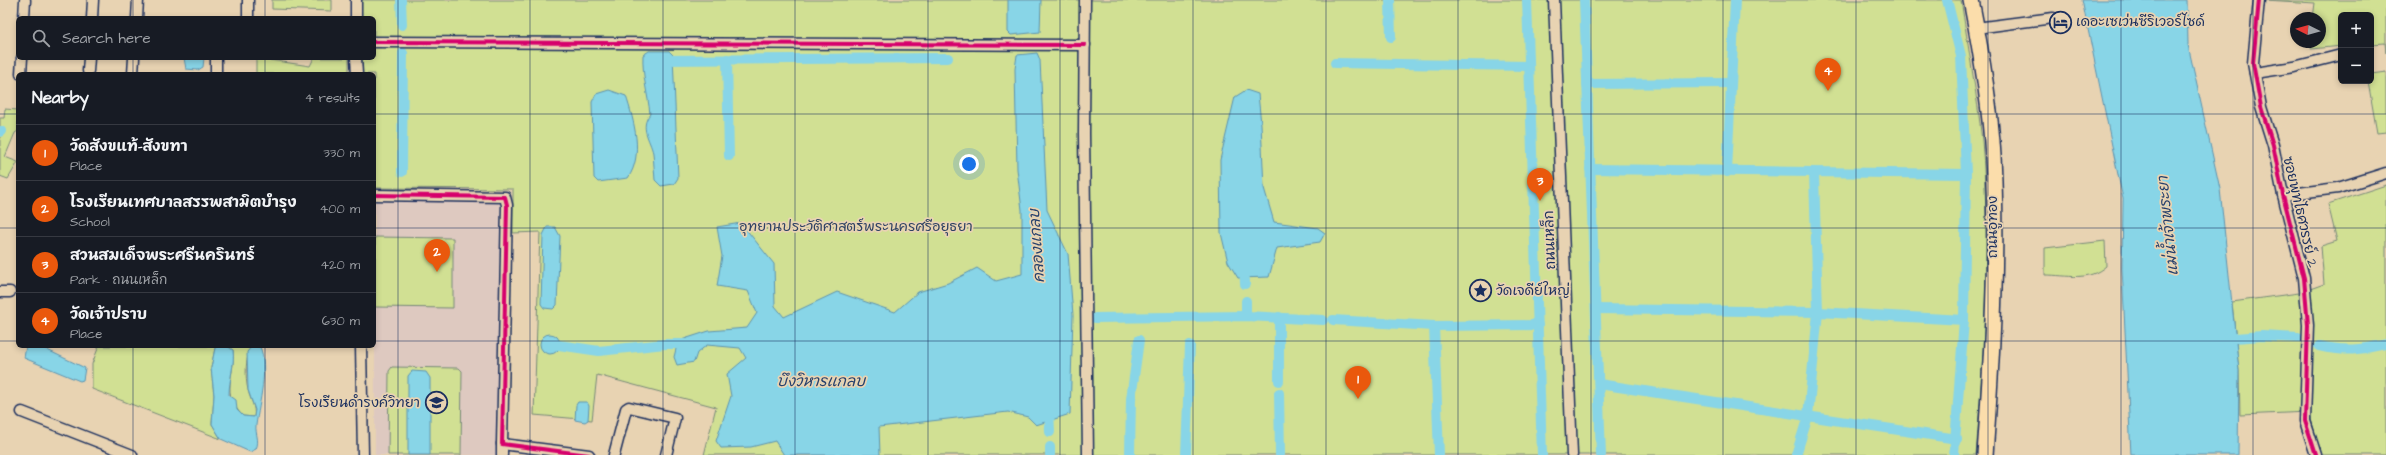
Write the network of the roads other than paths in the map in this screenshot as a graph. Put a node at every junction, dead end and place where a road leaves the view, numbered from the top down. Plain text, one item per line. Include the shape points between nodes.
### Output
1 (25, 0) edge
2 (93, 0) edge
3 (138, 0) edge
4 (248, 0) edge
5 (356, 0) edge
6 (1085, 0) edge
7 (1554, 0) edge
8 (1971, 0) edge
9 (2260, 0) edge
10 (24, 16) edge
11 (92, 16) edge
12 (137, 16) edge
13 (248, 16) edge
14 (356, 16) edge
15 (2053, 18) dead end
16 (1976, 28) junction
17 (376, 42) edge
18 (1085, 45) junction
19 (2338, 56) edge
20 (22, 60) edge
21 (89, 60) edge
22 (134, 60) edge
23 (216, 60) edge
24 (356, 60) edge
25 (88, 71) dead end
26 (21, 72) edge
27 (133, 72) edge
28 (216, 72) edge
29 (357, 72) edge
30 (2255, 73) junction
31 (2386, 173) edge
32 (376, 195) edge
33 (2283, 195) junction
34 (361, 348) edge
35 (22, 412) dead end
36 (502, 444) junction
37 (524, 451) edge
38 (121, 453) edge
39 (559, 453) edge
40 (132, 455) edge
41 (363, 455) edge
42 (502, 455) edge
43 (588, 455) edge
44 (614, 455) edge
45 (666, 455) edge
46 (1088, 455) edge
47 (1572, 455) edge
48 (1985, 455) edge
49 (2316, 455) edge

1 - 10 street
2 - 11 street
3 - 12 street
4 - 13 street
5 - 14 street
6 - 18 street
7 - 47 street, ถนนเหล็ก
8 - 16 main road, ถนนอู่ทอง
9 - 30 street, ซอยพุทไธศวรรย์ 2 via 2253,52
15 - 16 street
16 - 48 main road, ถนนอู่ทอง via 1993,156 1993,302
17 - 18 street
18 - 46 street
19 - 30 street via 2294,67
20 - 26 street
21 - 25 street
22 - 27 street
23 - 28 street
24 - 29 street
30 - 33 street, ซอยพุทไธศวรรย์ 2
31 - 33 street via 2338,188
32 - 36 street via 505,197 507,205
33 - 49 street, ซอยพุทไธศวรรย์ 2 via 2304,278 2308,325 2305,421
34 - 41 street
35 - 38 street
36 - 37 street
36 - 42 street
37 - 39 street
38 - 40 street
39 - 43 street
44 - 45 street via 626,409 629,407 676,418

